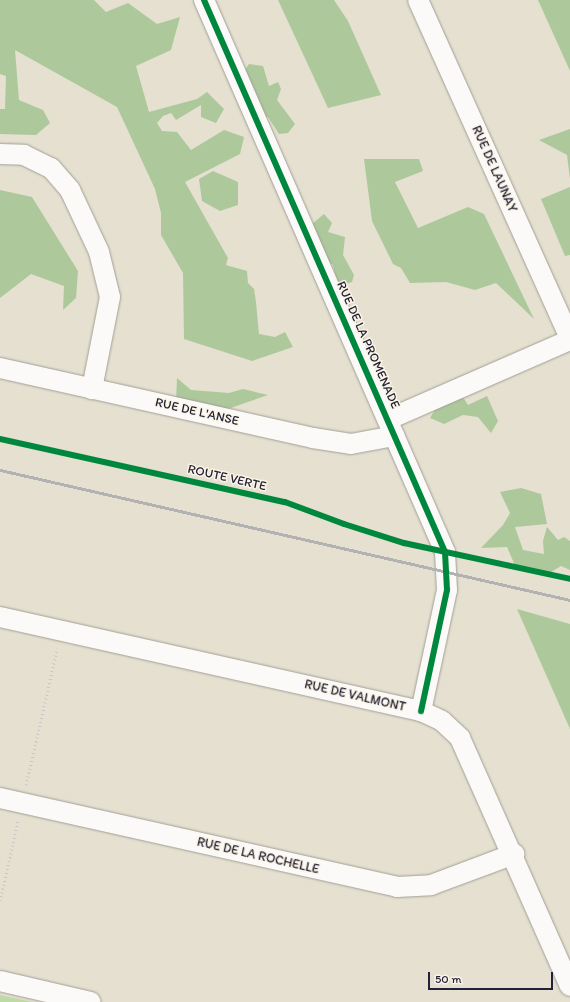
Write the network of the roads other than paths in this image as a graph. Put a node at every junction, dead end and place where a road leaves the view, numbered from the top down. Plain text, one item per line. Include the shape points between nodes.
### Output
1 (204, 0) edge
2 (418, 0) edge
3 (0, 154) edge
4 (570, 339) edge
5 (0, 368) edge
6 (92, 389) junction
7 (391, 427) junction
8 (0, 617) edge
9 (421, 711) junction
10 (0, 798) edge
11 (514, 854) junction
12 (0, 981) edge
13 (570, 986) edge
14 (91, 1002) edge

1 - 7 street, RUE DE LA PROMENADE
2 - 4 street, RUE DE LAUNAY
3 - 6 street via 24,155 51,168 70,190 99,252 110,296
4 - 7 street, RUE DE LAUNAY
5 - 6 street, RUE DE L'ANSE
6 - 7 street, RUE DE L'ANSE via 350,444
7 - 9 street, RUE DE LA PROMENADE via 446,552 446,590
8 - 9 street, RUE DE VALMONT
9 - 11 street, RUE DE VALMONT via 442,721 460,738
10 - 11 street, RUE DE LA ROCHELLE via 398,887 431,885
11 - 13 street, RUE DE VALMONT
12 - 14 street

